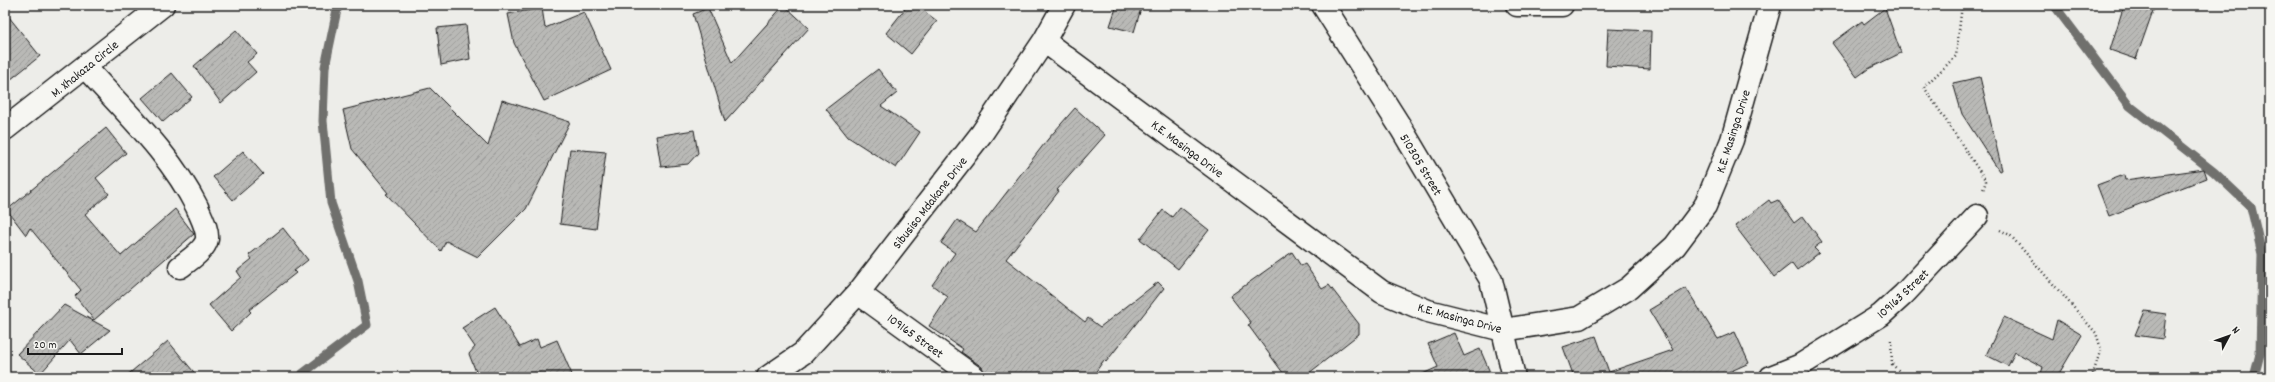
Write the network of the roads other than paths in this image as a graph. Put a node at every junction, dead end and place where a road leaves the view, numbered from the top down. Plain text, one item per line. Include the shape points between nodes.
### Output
1 (163, 5) edge
2 (1064, 5) edge
3 (1323, 5) edge
4 (1517, 5) edge
5 (1562, 5) edge
6 (1770, 5) edge
7 (1044, 41) junction
8 (85, 68) junction
9 (5, 129) edge
10 (1977, 216) road end
11 (180, 267) dead end
12 (858, 293) junction
13 (1503, 330) junction
14 (768, 377) edge
15 (974, 377) edge
16 (1514, 377) edge
17 (1771, 377) edge

1 - 8 street, M. Xhakaza Circle
2 - 7 street, Sibusiso Mdakane Drive
3 - 13 street, 510305 Street via 1401,128 1490,280
4 - 5 street
6 - 13 street, K.E. Masinga Drive via 1732,140 1705,206 1675,246 1629,288 1579,318
7 - 12 street, Sibusiso Mdakane Drive via 982,133
7 - 13 street, K.E. Masinga Drive via 1382,292 1428,311
8 - 9 street, M. Xhakaza Circle
8 - 11 street via 171,163 202,217 207,232 206,241 200,250
10 - 17 street, 109163 Street via 1881,315 1799,366
12 - 14 street, Sibusiso Mdakane Drive via 803,353
12 - 15 street, 109165 Street
13 - 16 street, 510305 Street

